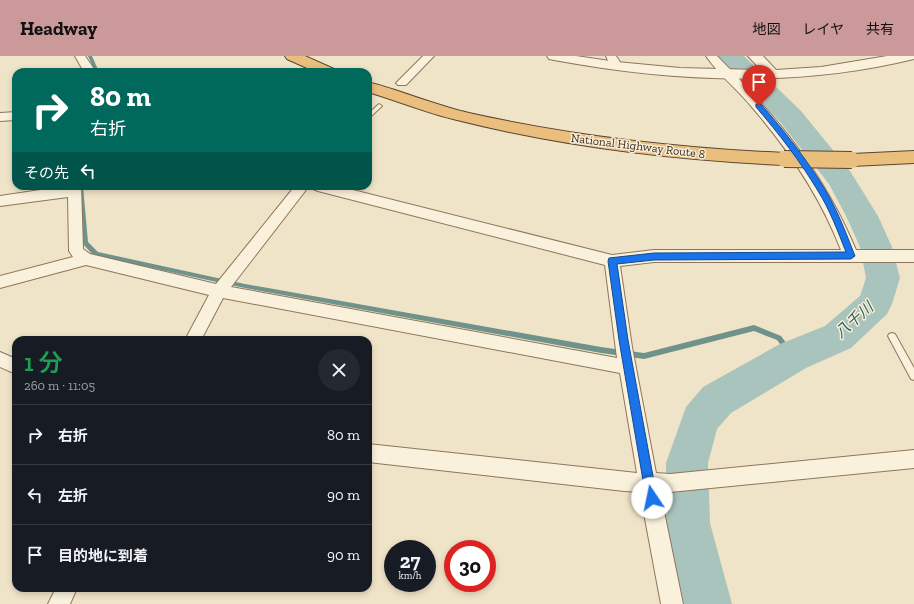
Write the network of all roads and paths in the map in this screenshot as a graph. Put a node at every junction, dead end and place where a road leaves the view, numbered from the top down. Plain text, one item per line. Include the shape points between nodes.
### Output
1 (80, 56) edge
2 (292, 56) edge
3 (429, 56) edge
4 (554, 56) edge
5 (711, 56) edge
6 (755, 56) edge
7 (910, 56) edge
8 (883, 58) edge
9 (613, 61) edge
10 (88, 68) edge
11 (320, 68) edge
12 (773, 74) junction
13 (729, 75) junction
14 (402, 83) dead end
15 (372, 88) edge
16 (379, 106) dead end
17 (372, 113) edge
18 (12, 116) edge
19 (0, 117) edge
20 (914, 157) edge
21 (62, 190) edge
22 (74, 190) edge
23 (299, 190) edge
24 (334, 190) edge
25 (0, 200) edge
26 (851, 256) junction
27 (914, 256) edge
28 (86, 259) junction
29 (612, 261) junction
30 (0, 282) edge
31 (219, 291) junction
32 (195, 336) edge
33 (892, 336) dead end
34 (0, 360) edge
35 (12, 365) edge
36 (628, 367) junction
37 (914, 376) edge
38 (372, 453) edge
39 (914, 459) edge
40 (649, 482) junction
41 (65, 592) edge
42 (59, 604) edge
43 (672, 604) edge

1 - 10 street
2 - 11 highway
3 - 14 street
4 - 9 street
5 - 13 street
6 - 12 street
7 - 8 street
8 - 12 street via 817,71
9 - 13 street
12 - 13 street
13 - 26 street via 771,119 822,190
15 - 20 highway, National Highway Route 8, bridge via 458,115 559,136 665,151 784,159 852,160
16 - 17 lane
18 - 19 street
21 - 25 street
22 - 28 street via 76,251
23 - 31 street
24 - 29 street
26 - 27 street
26 - 29 street via 654,256
28 - 30 street
28 - 31 street
29 - 36 street
31 - 32 street
31 - 36 street
33 - 37 lane
34 - 35 street
36 - 40 street
38 - 40 street via 616,481
39 - 40 street via 670,483
40 - 43 street
41 - 42 street

